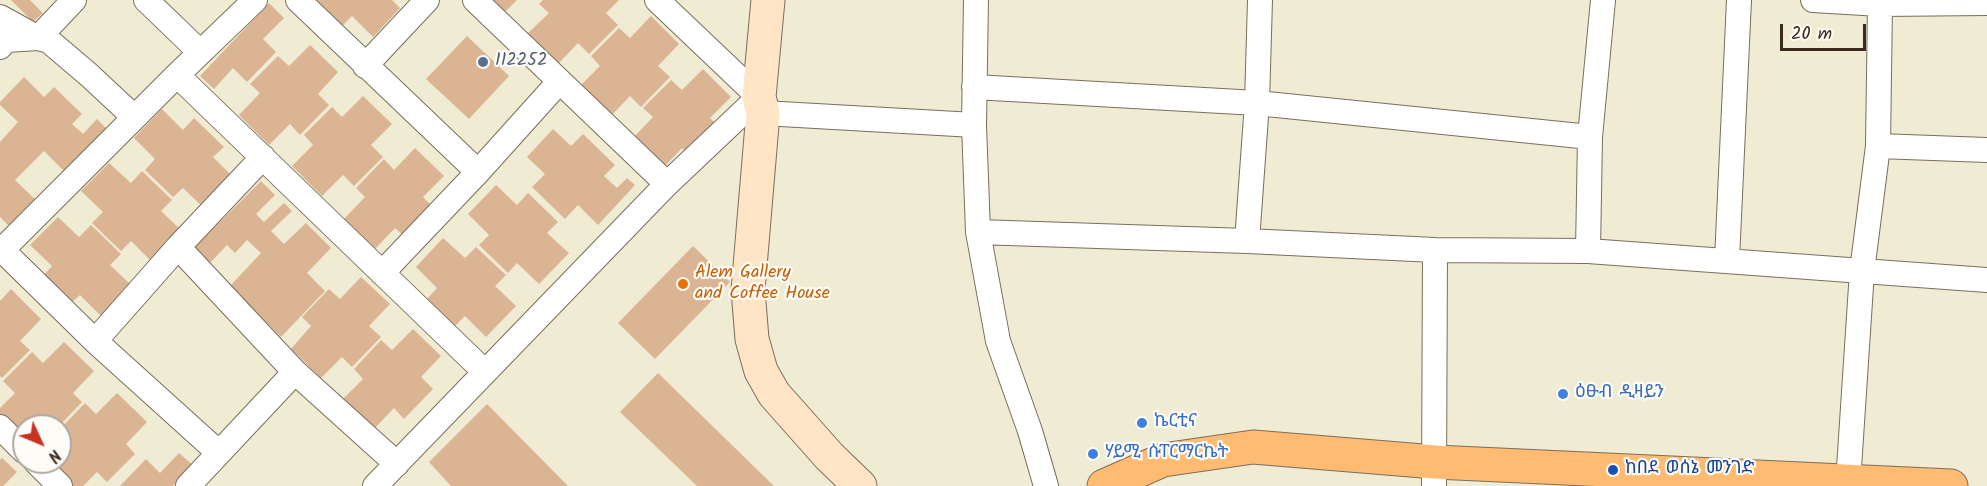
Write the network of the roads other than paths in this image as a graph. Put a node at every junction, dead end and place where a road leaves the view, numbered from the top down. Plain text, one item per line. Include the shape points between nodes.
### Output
1 (74, 0) edge
2 (146, 0) edge
3 (255, 0) edge
4 (298, 0) edge
5 (427, 0) edge
6 (476, 0) edge
7 (657, 0) edge
8 (768, 0) edge
9 (976, 0) edge
10 (1260, 0) edge
11 (1603, 0) edge
12 (1739, 0) edge
13 (1813, 0) edge
14 (1987, 3) edge
15 (1880, 4) junction
16 (0, 17) edge
17 (38, 38) junction
18 (0, 47) edge
19 (200, 52) junction
20 (365, 66) junction
21 (177, 75) junction
22 (559, 82) junction
23 (974, 87) junction
24 (1257, 103) junction
25 (761, 105) junction
26 (134, 117) junction
27 (974, 125) junction
28 (1590, 137) junction
29 (1878, 146) junction
30 (1987, 150) edge
31 (263, 157) junction
32 (478, 172) junction
33 (667, 184) junction
34 (978, 232) junction
35 (1248, 241) junction
36 (178, 247) junction
37 (1, 250) edge
38 (1435, 250) junction
39 (1588, 252) junction
40 (1727, 260) junction
41 (1862, 271) junction
42 (382, 273) junction
43 (1987, 280) edge
44 (95, 341) junction
45 (296, 372) junction
46 (485, 372) junction
47 (219, 453) junction
48 (397, 464) junction
49 (48, 474) edge
50 (1435, 474) edge
51 (1848, 483) junction
52 (60, 486) edge
53 (188, 486) edge
54 (375, 486) edge
55 (860, 486) edge
56 (1046, 486) edge
57 (1104, 486) edge
58 (1951, 486) edge

1 - 17 street
2 - 19 street
3 - 19 street
4 - 20 street
5 - 20 street
6 - 22 street
7 - 25 street
8 - 25 street
9 - 23 street
10 - 24 street
11 - 28 street
12 - 40 street
13 - 15 street
14 - 15 street
15 - 29 street
16 - 17 street
17 - 18 street via 6,40
17 - 26 street via 50,41
19 - 21 street
20 - 32 street
21 - 26 street
21 - 31 street
22 - 32 street
22 - 33 street
23 - 24 street
23 - 27 street
24 - 28 street
24 - 35 street
25 - 27 street
25 - 33 street
25 - 55 street via 748,290 752,339 761,371 774,394
26 - 37 street
27 - 34 street
28 - 39 street
29 - 30 street
29 - 41 street
31 - 36 street
31 - 42 street
32 - 42 street
33 - 46 street
34 - 35 street
34 - 56 street via 998,341
35 - 38 street
36 - 44 street
36 - 45 street
37 - 44 street
38 - 39 street
38 - 50 street
39 - 40 street
40 - 41 street
41 - 43 street
41 - 51 street
42 - 46 street
44 - 47 street
45 - 47 street
45 - 48 street
46 - 48 street
47 - 53 street
48 - 54 street
49 - 52 street
50 - 51 main road
50 - 57 main road via 1253,447 1163,460
51 - 58 main road

